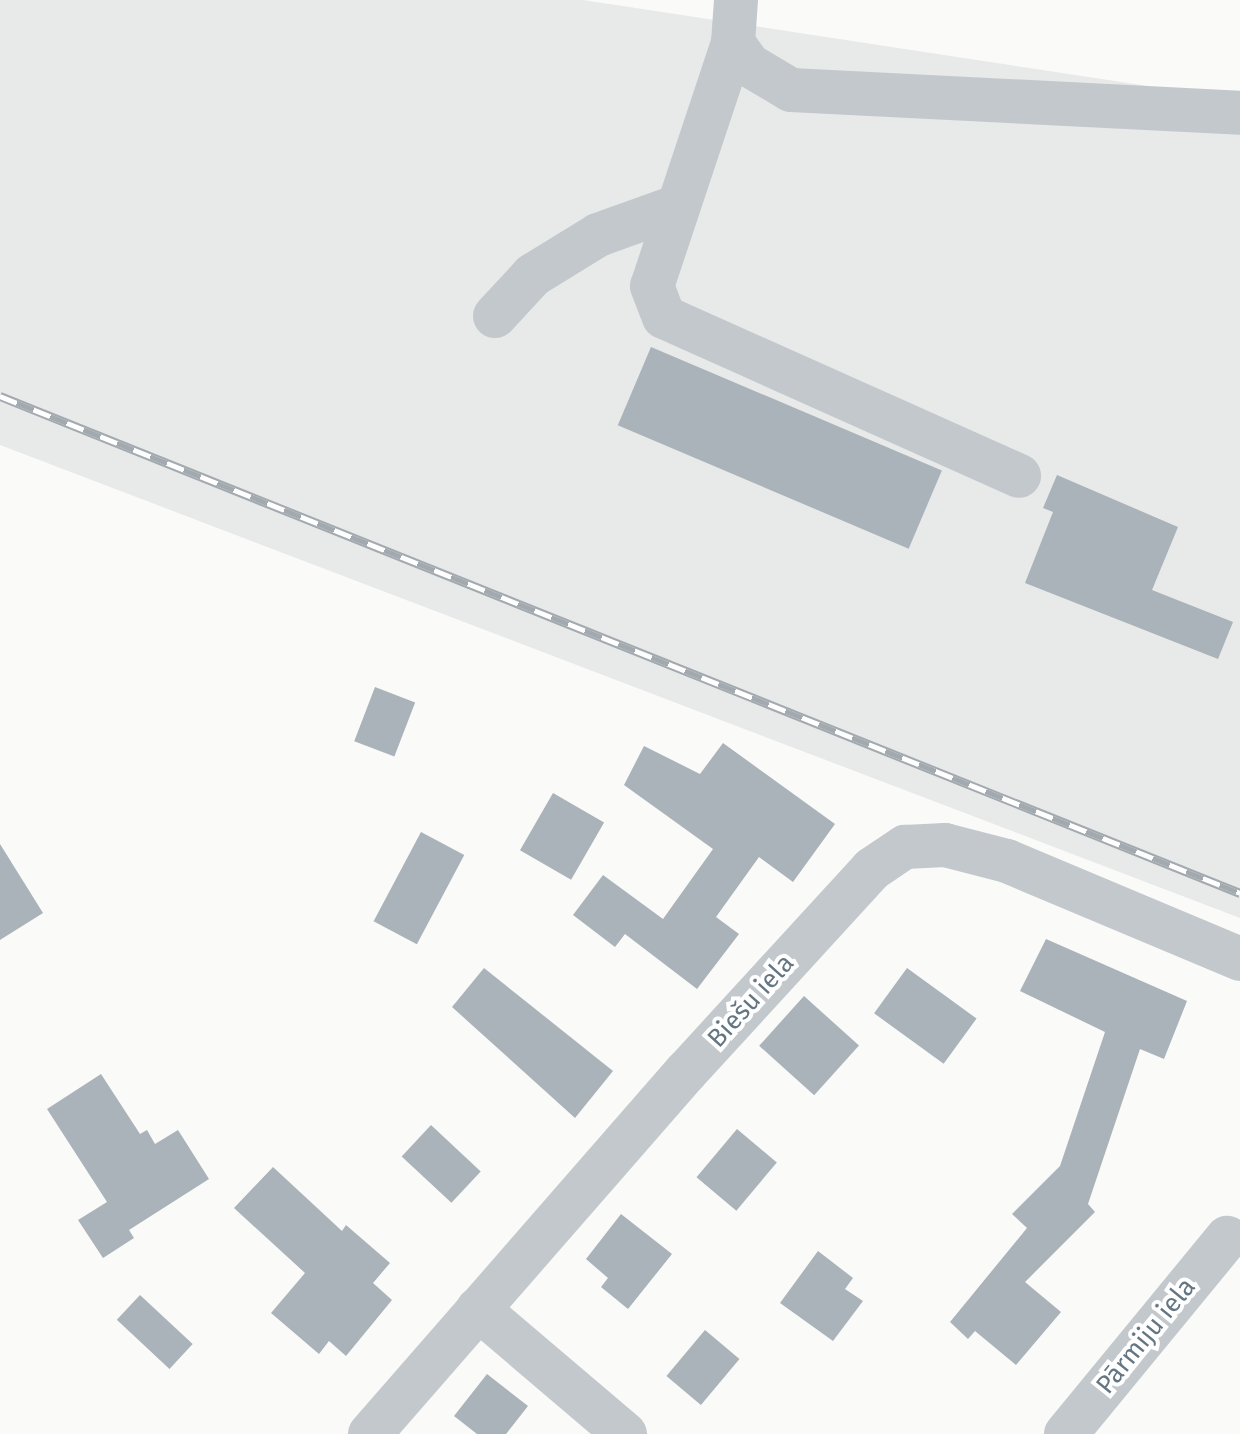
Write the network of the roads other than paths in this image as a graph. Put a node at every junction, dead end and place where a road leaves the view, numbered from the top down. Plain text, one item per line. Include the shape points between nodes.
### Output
1 (736, 0) edge
2 (733, 43) junction
3 (1240, 113) edge
4 (673, 208) junction
5 (495, 316) dead end
6 (1019, 476) dead end
7 (1240, 959) edge
8 (1227, 1238) dead end
9 (478, 1309) junction
10 (370, 1434) edge
11 (625, 1434) edge
12 (1066, 1434) edge

1 - 2 street
2 - 3 street via 749,65 791,90
2 - 4 street
4 - 5 street via 598,235 533,275
4 - 6 street via 652,286 664,317
7 - 9 street, Biešu iela via 1007,861 945,845 905,847 862,880
8 - 12 street, Pārmiju iela
9 - 10 street, Biešu iela
9 - 11 street

